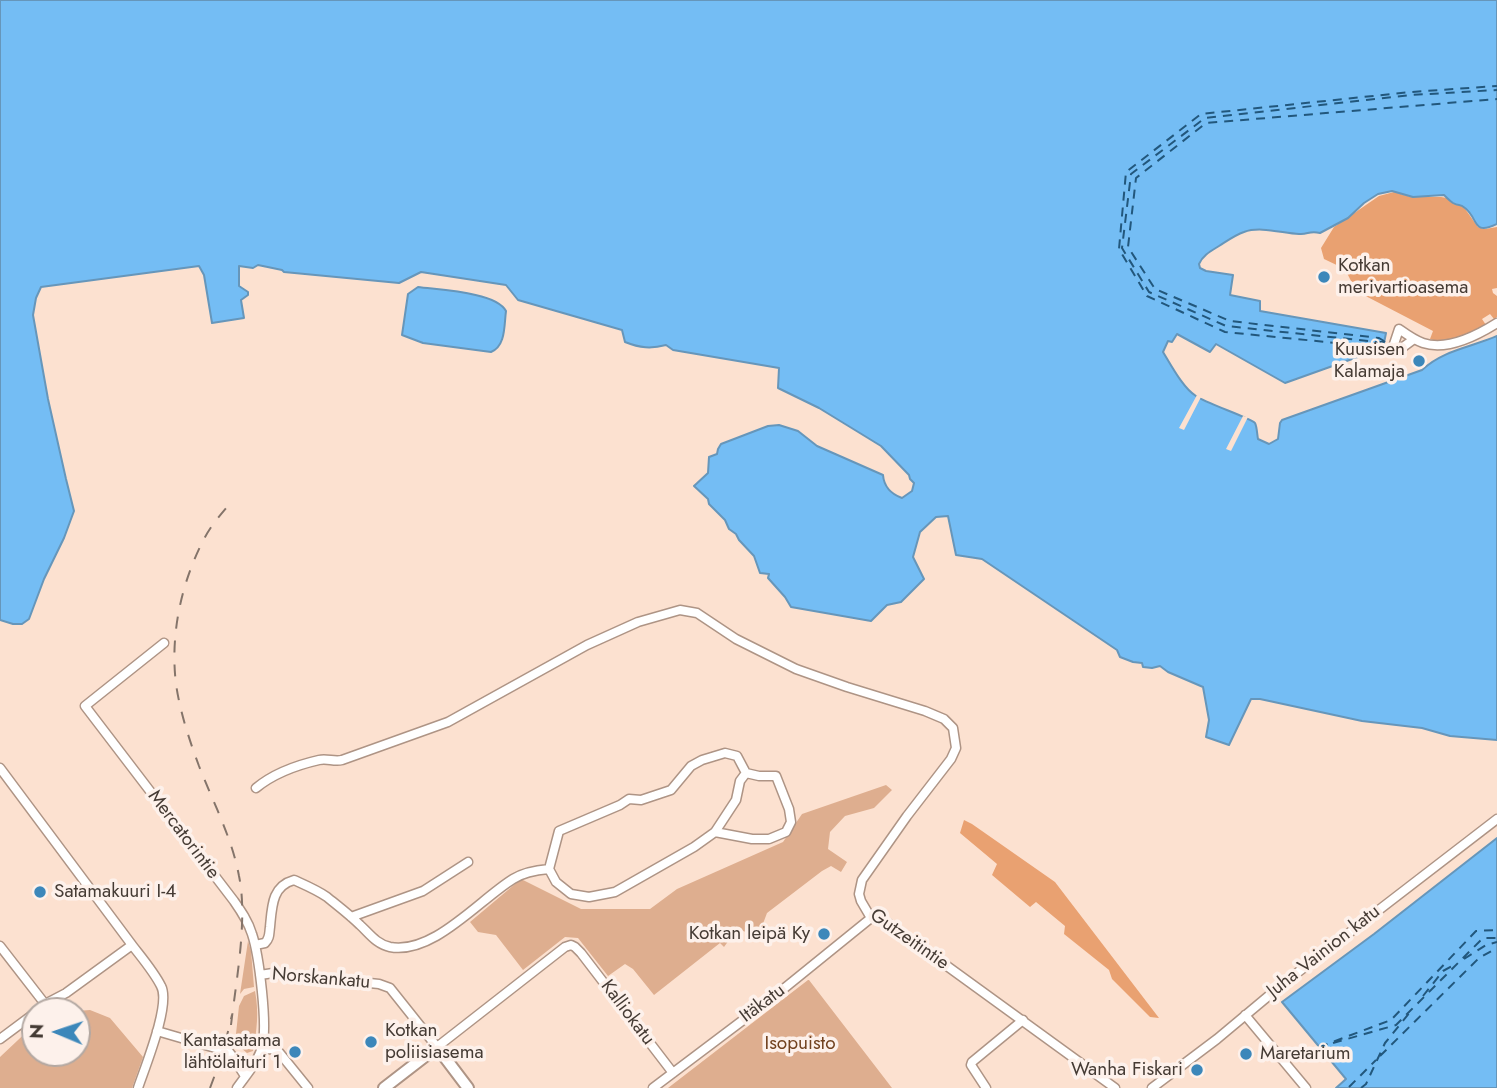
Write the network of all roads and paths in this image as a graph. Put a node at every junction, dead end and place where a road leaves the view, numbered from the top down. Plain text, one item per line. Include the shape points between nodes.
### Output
1 (1497, 323) edge
2 (1414, 339) dead end
3 (164, 643) dead end
4 (0, 768) edge
5 (746, 773) junction
6 (256, 788) dead end
7 (1497, 818) edge
8 (715, 832) junction
9 (468, 862) dead end
10 (549, 869) junction
11 (351, 917) junction
12 (871, 918) junction
13 (132, 945) junction
14 (255, 945) junction
15 (0, 946) edge
16 (260, 975) junction
17 (40, 997) edge
18 (58, 997) edge
19 (1245, 1015) junction
20 (1023, 1020) junction
21 (21, 1024) edge
22 (157, 1031) junction
23 (0, 1040) edge
24 (437, 1047) junction
25 (261, 1050) junction
26 (673, 1073) junction
27 (245, 1076) junction
28 (138, 1088) edge
29 (237, 1088) edge
30 (308, 1088) edge
31 (384, 1088) edge
32 (468, 1088) edge
33 (653, 1088) edge
34 (986, 1088) edge
35 (1115, 1088) edge
36 (1152, 1088) edge
37 (1306, 1088) edge

1 - 2 street via 1479,335 1443,345
3 - 14 street, Mercatorintie via 85,706 238,907
4 - 13 street
5 - 8 street via 736,800
5 - 8 street via 779,780 791,822 786,832 769,839
5 - 10 street via 737,756 725,753 702,760 671,790 629,799 559,831
6 - 12 street, Gutzeitintie via 282,772 320,760 342,760 448,722 638,622 680,610 697,613 796,669 925,711 953,728 956,748 951,759 865,874 859,894
7 - 19 street, Juha Vainion katu
8 - 10 street via 615,892 589,897 571,894
9 - 11 street via 423,891
10 - 11 street via 515,878 448,929 408,947 376,941
11 - 14 street via 325,896 294,880 285,882 277,889 269,939
12 - 20 street, Gutzeitintie via 886,921
12 - 26 street, Itäkatu
13 - 18 street
13 - 22 street via 163,988
14 - 16 street, Mercatorintie
15 - 17 street
16 - 24 street, Norskankatu via 390,988
16 - 25 street, Mercatorintie
19 - 36 street, Juha Vainion katu
19 - 37 street
20 - 34 street via 972,1062 972,1070
20 - 35 street, Gutzeitintie
21 - 23 street
22 - 27 street via 224,1050
22 - 28 street
24 - 26 street, Kalliokatu via 571,945
24 - 31 main road
24 - 32 main road
25 - 27 street
25 - 30 street via 278,1051
26 - 33 street, Itäkatu
27 - 29 street

